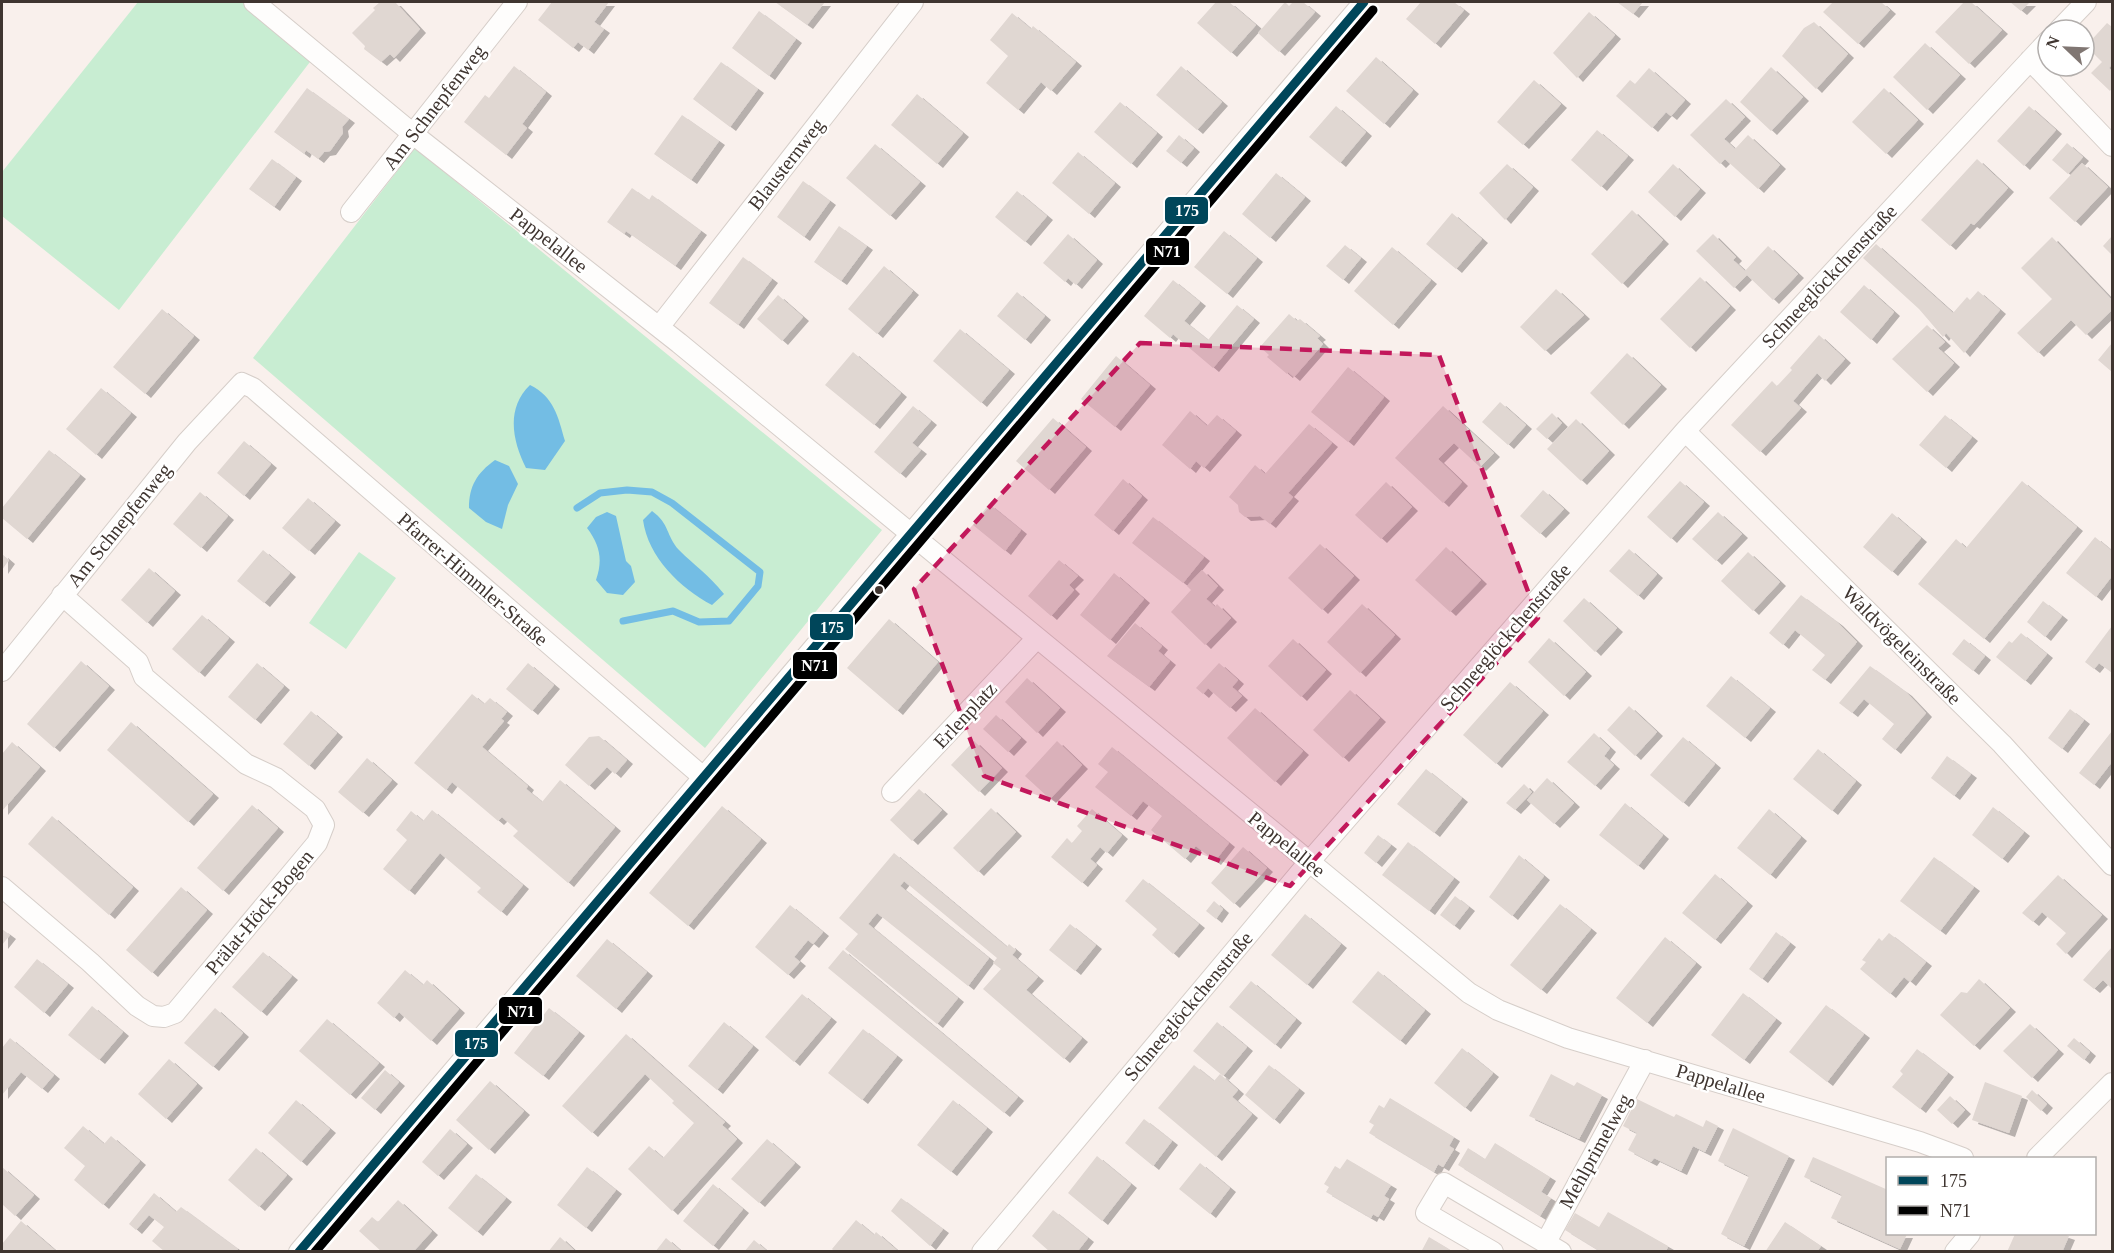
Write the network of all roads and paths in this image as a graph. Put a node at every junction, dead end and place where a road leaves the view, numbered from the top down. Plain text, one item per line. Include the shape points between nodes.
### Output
1 (254, 2) edge
2 (517, 2) edge
3 (913, 2) edge
4 (1364, 2) edge
5 (2086, 2) edge
6 (2071, 18) edge
7 (2036, 54) edge
8 (2030, 60) junction
9 (413, 134) junction
10 (2112, 146) edge
11 (351, 212) dead end
12 (659, 327) junction
13 (242, 383) joint
14 (1685, 431) junction
15 (910, 535) junction
16 (62, 595) junction
17 (1036, 638) junction
18 (2, 671) edge
19 (703, 777) junction
20 (892, 792) dead end
21 (1309, 862) junction
22 (2112, 865) edge
23 (2, 887) edge
24 (1645, 1060) junction
25 (2112, 1083) edge
26 (1960, 1157) edge
27 (2038, 1157) edge
28 (1968, 1235) edge
29 (1554, 1247) edge
30 (299, 1251) edge
31 (982, 1251) edge
32 (1493, 1251) edge
33 (1955, 1251) edge

1 - 9 street, Pappelallee
2 - 9 street, Am Schnepfenweg
3 - 12 street, Blausternweg
4 - 15 street
5 - 6 street
7 - 8 street, Schneeglöckchenstraße
8 - 10 street
8 - 14 street, Schneeglöckchenstraße
9 - 11 street, Am Schnepfenweg
9 - 12 street, Pappelallee
12 - 15 street, Pappelallee
13 - 16 street, Am Schnepfenweg via 187,442
13 - 19 street, Pfarrer-Himmler-Straße via 253,388
14 - 21 street, Schneeglöckchenstraße
14 - 22 street, Waldvögeleinstraße via 2002,744
15 - 17 street, Pappelallee
15 - 19 street
16 - 18 street, Am Schnepfenweg
16 - 23 street, Prälat-Höck-Bogen via 138,662 144,677 246,764 276,778 315,809 324,825 317,843 223,956 175,1013 164,1017 153,1016 137,1006
17 - 20 street, Erlenplatz
17 - 21 street, Pappelallee
19 - 30 street
21 - 24 street, Pappelallee via 1469,993 1498,1010 1568,1038
21 - 31 street, Schneeglöckchenstraße
24 - 26 street, Pappelallee
24 - 29 street, Mehlprimelweg
25 - 27 street
28 - 33 street
29 - 32 street, Mehlprimelweg via 1444,1183 1426,1213

